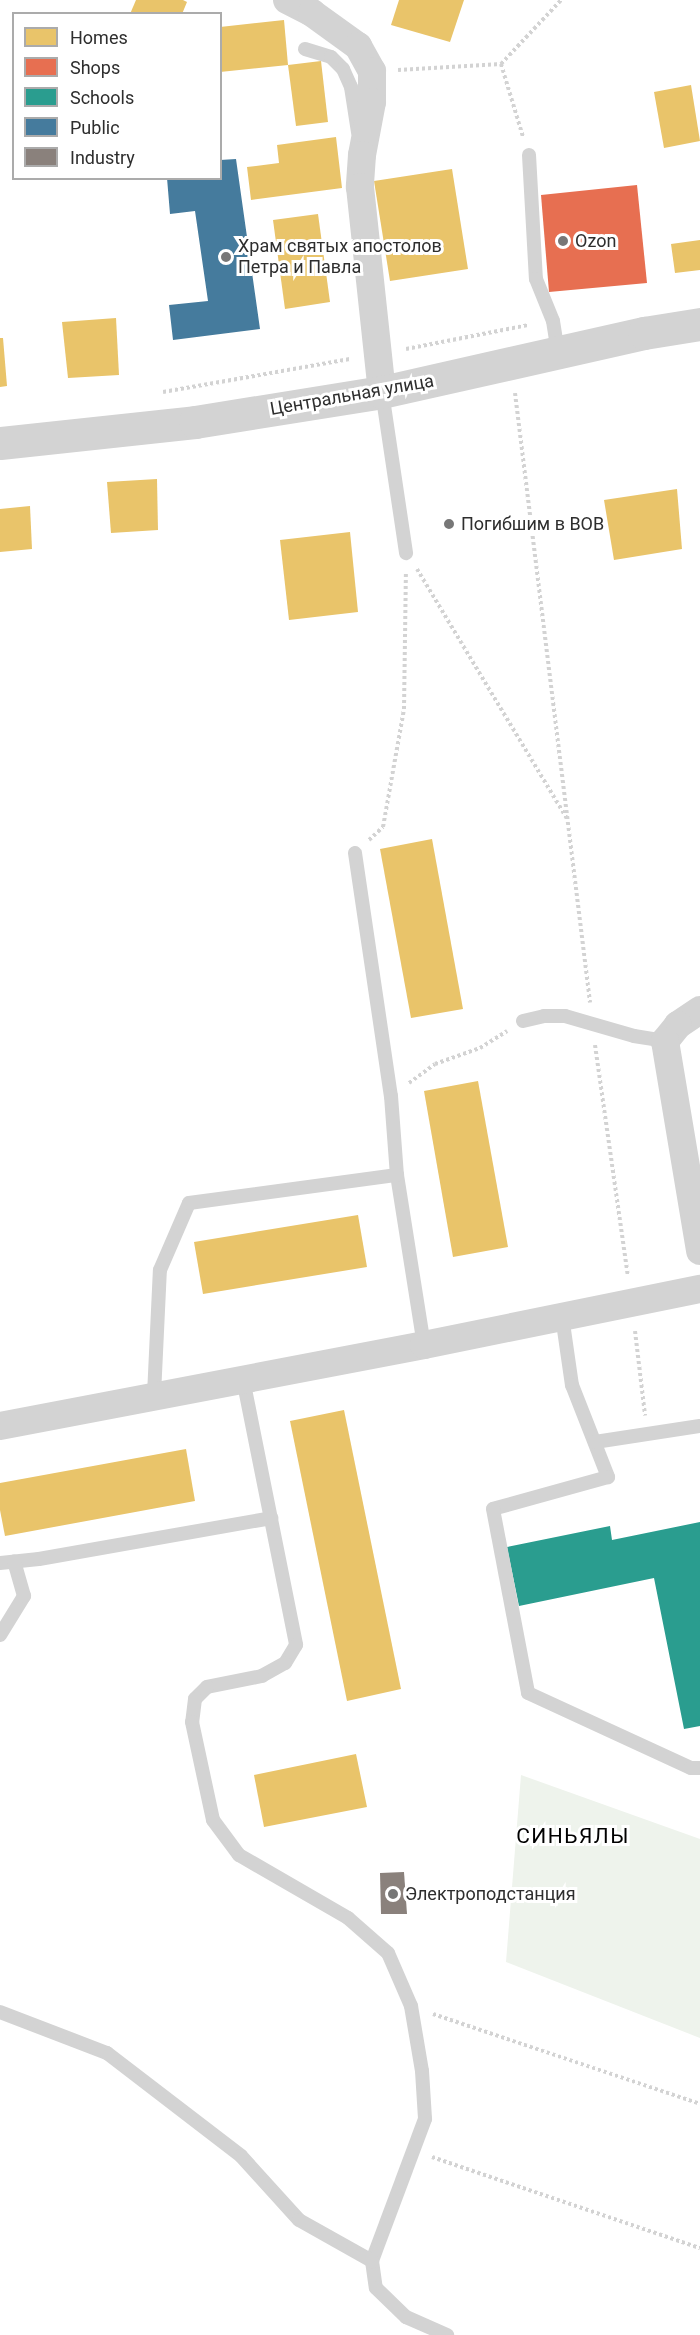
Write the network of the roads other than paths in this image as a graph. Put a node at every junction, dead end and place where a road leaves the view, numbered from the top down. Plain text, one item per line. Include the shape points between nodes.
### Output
1 (287, 0) edge
2 (305, 49) dead end
3 (362, 155) junction
4 (529, 155) road end
5 (699, 330) edge
6 (558, 353) junction
7 (382, 392) junction
8 (0, 443) edge
9 (406, 553) road end
10 (355, 853) road end
11 (700, 1010) edge
12 (523, 1021) road end
13 (665, 1041) junction
14 (396, 1175) junction
15 (700, 1251) edge
16 (700, 1289) edge
17 (562, 1316) junction
18 (424, 1346) junction
19 (243, 1379) junction
20 (154, 1395) junction
21 (0, 1426) edge
22 (700, 1426) edge
23 (595, 1442) junction
24 (271, 1518) junction
25 (7, 1562) edge
26 (0, 1635) edge
27 (700, 1768) edge
28 (0, 2012) edge
29 (372, 2261) junction
30 (447, 2335) edge

1 - 3 street via 358,46 372,71 372,102
2 - 3 lane via 331,57 343,69 351,87
3 - 7 street via 360,187
4 - 6 lane via 536,279 553,321
5 - 6 street, Центральная улица via 644,333
6 - 7 street, Центральная улица
7 - 8 street, Центральная улица via 195,422
7 - 9 lane
10 - 14 lane via 391,1096
11 - 13 street via 678,1025
12 - 13 lane via 565,1016
13 - 15 street
14 - 18 lane
14 - 20 lane via 189,1203 160,1270
16 - 17 street
17 - 18 street
17 - 23 lane via 572,1385
18 - 19 street
19 - 20 street
19 - 24 lane
20 - 21 street
22 - 23 lane
23 - 27 lane via 608,1478 493,1509 528,1693 691,1768
24 - 25 lane
24 - 29 lane via 296,1645 285,1664 262,1676 207,1687 195,1699 192,1722 213,1820 239,1855 348,1918 388,1953 411,2006 425,2119
25 - 26 lane via 24,1596
28 - 29 lane via 107,2053 241,2156 299,2220
29 - 30 lane via 376,2288 406,2317

